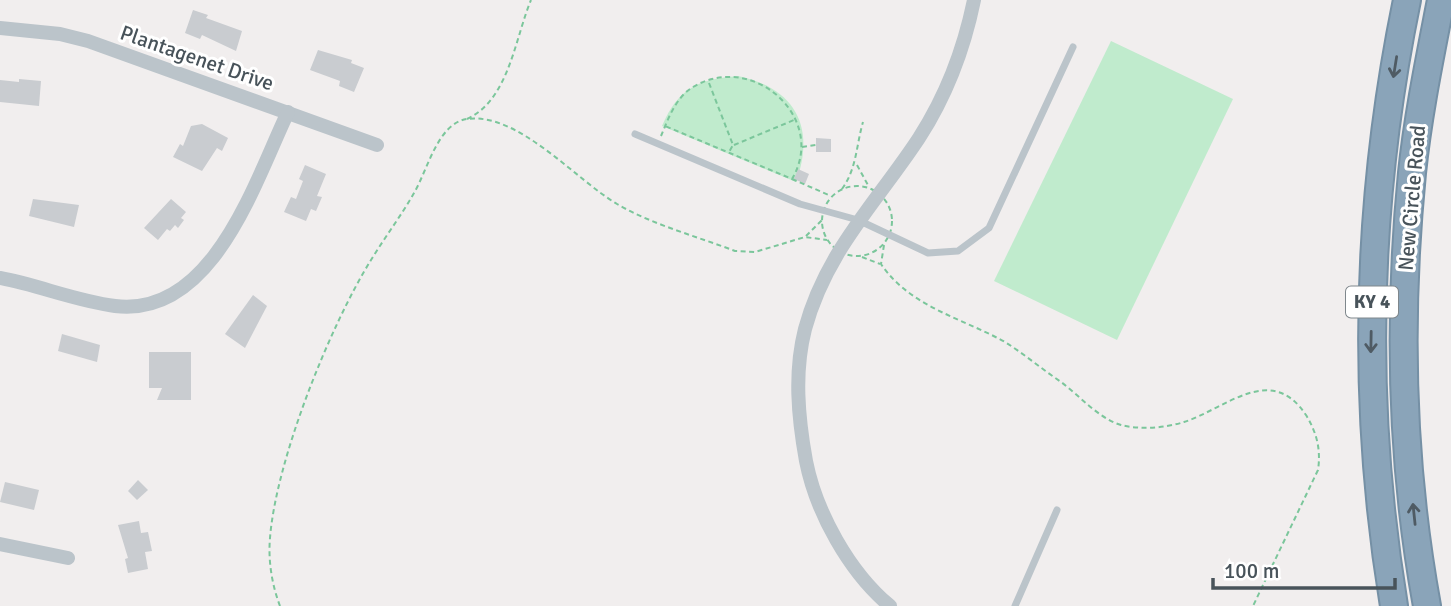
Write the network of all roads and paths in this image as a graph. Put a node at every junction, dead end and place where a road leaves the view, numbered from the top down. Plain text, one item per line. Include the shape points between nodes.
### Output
1 (531, 0) edge
2 (974, 0) edge
3 (1408, 0) edge
4 (1441, 0) edge
5 (0, 28) edge
6 (1073, 47) dead end
7 (709, 82) junction
8 (288, 112) junction
9 (466, 119) junction
10 (795, 119) junction
11 (863, 122) dead end
12 (665, 127) junction
13 (635, 134) dead end
14 (658, 144) junction
15 (377, 145) dead end
16 (733, 145) junction
17 (817, 145) dead end
18 (801, 147) junction
19 (729, 153) junction
20 (856, 164) junction
21 (792, 180) junction
22 (870, 188) dead end
23 (842, 190) dead end
24 (832, 196) dead end
25 (822, 220) dead end
26 (858, 220) junction
27 (805, 236) junction
28 (827, 240) dead end
29 (884, 245) dead end
30 (860, 256) dead end
31 (881, 264) junction
32 (0, 278) edge
33 (1057, 510) dead end
34 (0, 544) edge
35 (68, 558) dead end
36 (280, 606) edge
37 (890, 606) edge
38 (1015, 606) edge
39 (1254, 606) edge
40 (1394, 606) edge
41 (1427, 606) edge

1 - 9 path via 494,97
2 - 26 street via 942,98
3 -> 40 highway, New Circle Road / KY 4 via 1379,183 1371,353 1380,499
41 -> 4 highway, New Circle Road / KY 4 via 1407,437 1404,315 1412,172
5 - 8 street, Plantagenet Drive via 88,41
6 - 26 lane via 989,228 958,251 928,253
7 - 10 path via 725,77 763,84 788,105
7 - 12 path via 693,87 679,100
7 - 16 path
8 - 15 street, Plantagenet Drive
8 - 32 street via 226,242 175,293 148,304 115,306
9 - 27 path via 490,119 521,134 617,204 735,251 755,252
9 - 36 path via 448,127 439,139 429,168 345,309 303,409 270,538 270,565
10 - 16 path
10 - 18 path
11 - 20 path
12 - 14 path
12 - 19 path
13 - 14 lane
14 - 26 lane via 800,204
16 - 19 path
17 - 18 path
18 - 21 path
19 - 21 path
20 - 22 path
20 - 23 path
21 - 24 path
25 - 27 path
26 - 37 street via 820,286 805,330 797,379 801,432 811,485 831,528 853,563
27 - 28 path
29 - 31 path
30 - 31 path
31 - 39 path via 919,299 1006,343 1121,425 1185,422 1224,401 1270,390 1301,407 1313,427 1320,453 1318,470
33 - 38 lane
34 - 35 street

